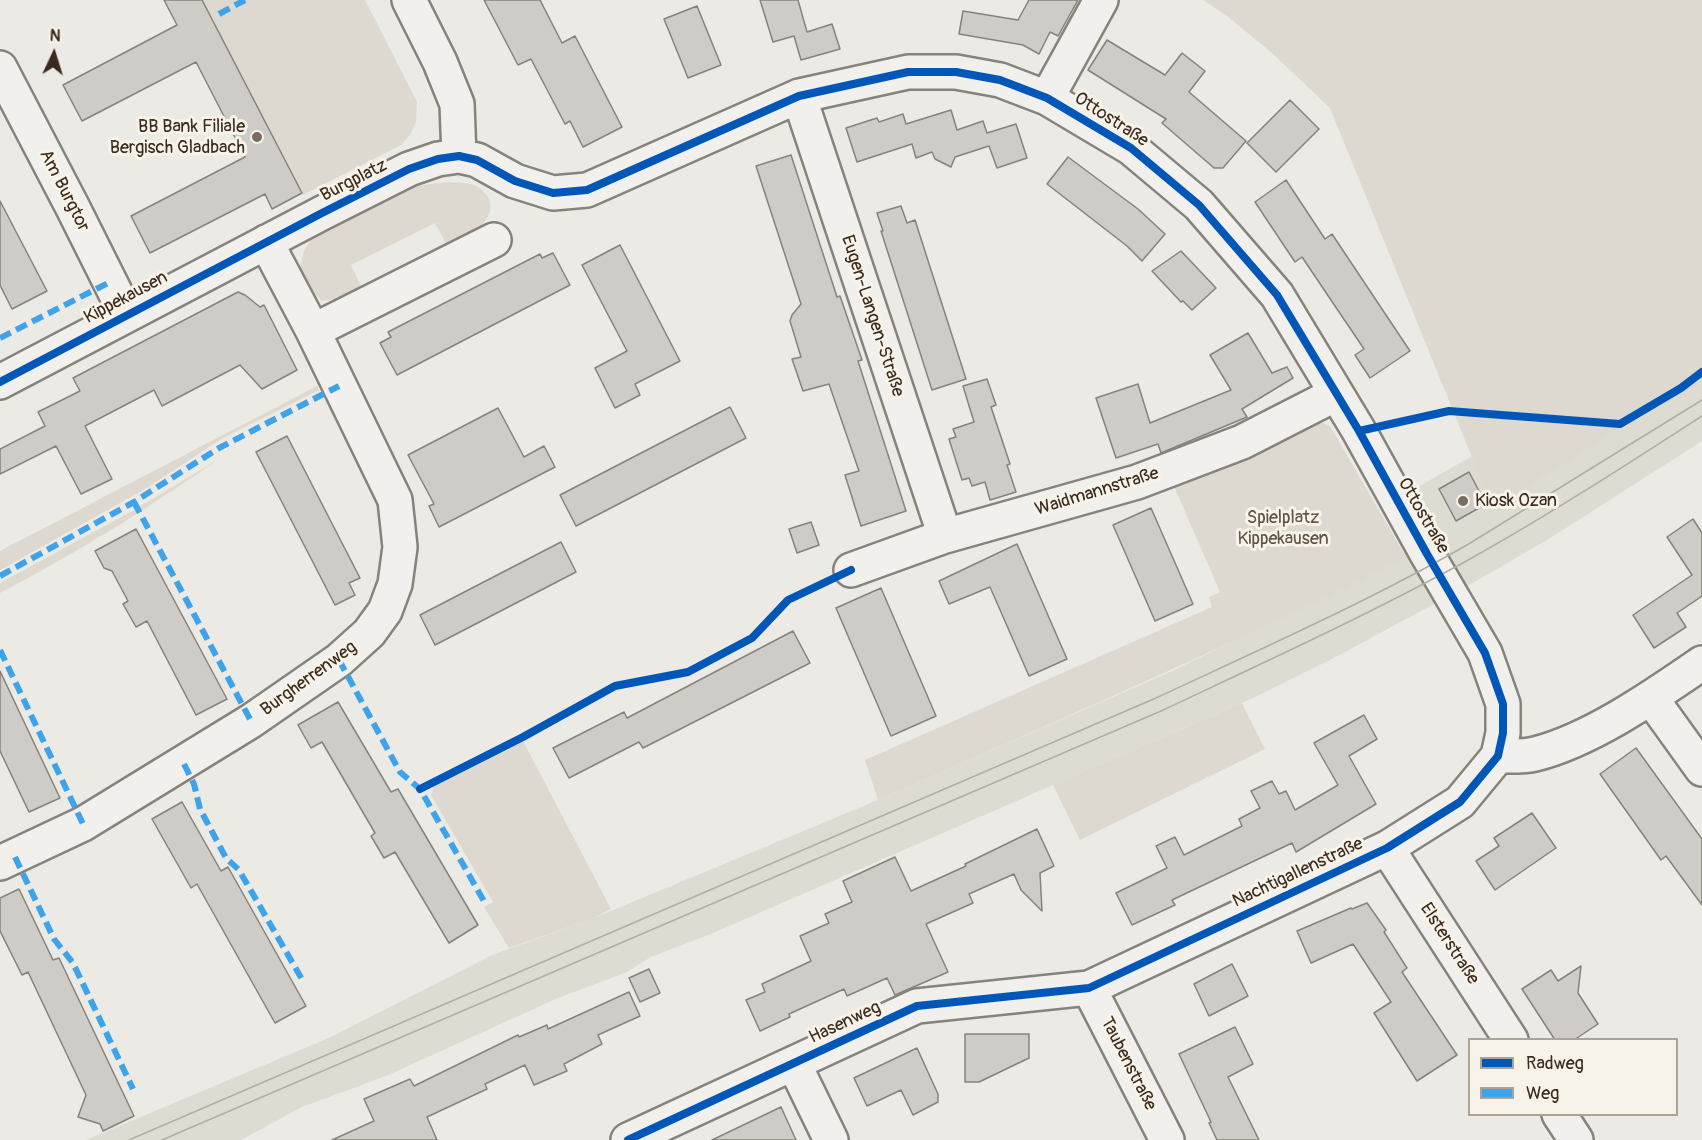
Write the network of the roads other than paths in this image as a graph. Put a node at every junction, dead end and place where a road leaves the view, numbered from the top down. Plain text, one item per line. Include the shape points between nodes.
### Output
1 (409, 0) edge
2 (1101, 0) edge
3 (0, 68) edge
4 (799, 96) junction
5 (1047, 98) junction
6 (459, 156) junction
7 (494, 240) dead end
8 (266, 242) junction
9 (126, 314) junction
10 (313, 332) junction
11 (0, 382) edge
12 (1336, 394) junction
13 (945, 536) junction
14 (851, 570) dead end
15 (1702, 663) edge
16 (1651, 698) junction
17 (1498, 756) junction
18 (1702, 769) edge
19 (1388, 848) junction
20 (0, 863) edge
21 (1089, 988) junction
22 (1510, 1038) edge
23 (794, 1064) junction
24 (1560, 1116) edge
25 (628, 1140) edge
26 (831, 1140) edge
27 (1167, 1140) edge
28 (1575, 1140) edge

1 - 6 street via 457,104
2 - 5 street
3 - 9 street, Am Burgtor
4 - 5 street, Ottostraße via 908,72 956,72 1000,80
4 - 6 street, Ottostraße via 587,190 553,194 515,181 477,160
4 - 13 street, Eugen-Langen-Straße
5 - 12 street, Ottostraße via 1131,148 1199,205 1277,295
6 - 8 street, Burgplatz via 409,170
7 - 10 street
8 - 9 street, Kippekausen
8 - 10 street, Burgherrenweg
9 - 11 street, Kippekausen
10 - 20 street, Burgherrenweg via 394,500 400,547 395,584 385,611 369,633 339,660 260,716 83,824
12 - 13 street, Waidmannstraße via 1242,442 1137,482
12 - 17 street, Ottostraße via 1485,653 1503,704
13 - 14 street, Waidmannstraße
15 - 16 street
16 - 17 street via 1572,742 1533,755
16 - 18 street
17 - 19 street, Nachtigallenstraße via 1461,802
19 - 21 street, Nachtigallenstraße
19 - 22 street, Elsterstraße
21 - 23 street, Hasenweg via 916,1006
21 - 27 street, Taubenstraße
23 - 25 street, Hasenweg
23 - 26 street
24 - 28 street

